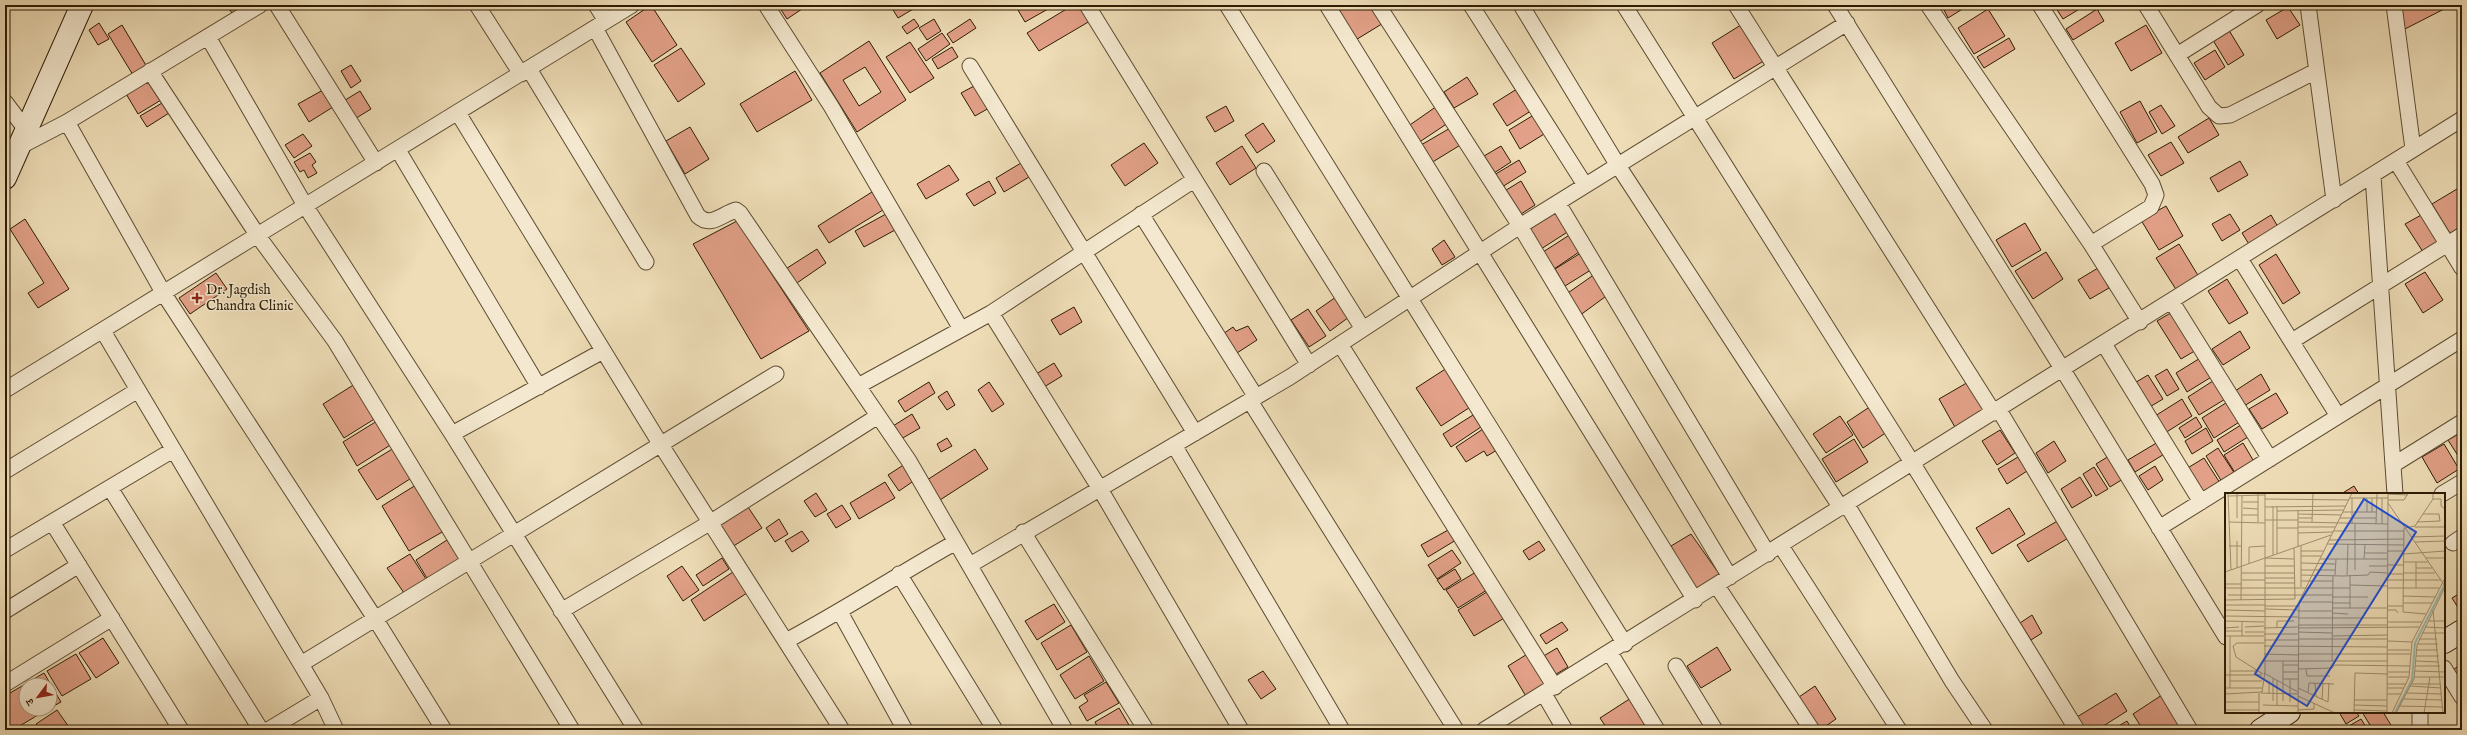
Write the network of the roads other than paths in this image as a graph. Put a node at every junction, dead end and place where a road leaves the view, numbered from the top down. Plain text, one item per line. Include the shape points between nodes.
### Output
1 (260, 5) edge
2 (277, 5) edge
3 (477, 5) edge
4 (596, 5) edge
5 (632, 5) edge
6 (766, 5) edge
7 (1087, 5) edge
8 (1227, 5) edge
9 (1327, 5) edge
10 (1378, 5) edge
11 (1471, 5) edge
12 (1520, 5) edge
13 (1624, 5) edge
14 (1736, 5) edge
15 (1835, 5) edge
16 (1928, 5) edge
17 (2040, 5) edge
18 (2146, 5) edge
19 (2257, 5) edge
20 (2308, 5) edge
21 (2394, 5) edge
22 (77, 8) edge
23 (1847, 23) junction
24 (601, 25) junction
25 (208, 36) junction
26 (2177, 55) junction
27 (970, 66) dead end
28 (1776, 67) junction
29 (2316, 71) junction
30 (150, 72) junction
31 (525, 72) junction
32 (5, 102) edge
33 (458, 113) junction
34 (1694, 118) junction
35 (2462, 119) edge
36 (67, 122) junction
37 (23, 139) junction
38 (2413, 149) junction
39 (398, 150) junction
40 (2396, 161) junction
41 (376, 164) junction
42 (1617, 164) junction
43 (1264, 171) dead end
44 (2373, 176) junction
45 (5, 178) edge
46 (1194, 180) junction
47 (1585, 185) junction
48 (2334, 200) junction
49 (1558, 202) junction
50 (306, 207) junction
51 (1141, 214) junction
52 (1520, 226) junction
53 (2462, 235) edge
54 (258, 236) junction
55 (2091, 244) junction
56 (2447, 244) junction
57 (1084, 251) junction
58 (1481, 252) junction
59 (2240, 259) junction
60 (646, 262) dead end
61 (2462, 268) edge
62 (2380, 286) junction
63 (164, 294) junction
64 (1410, 298) junction
65 (2172, 302) junction
66 (991, 313) junction
67 (2140, 322) junction
68 (961, 329) junction
69 (1363, 329) junction
70 (103, 332) junction
71 (2462, 340) edge
72 (2292, 341) junction
73 (1340, 344) junction
74 (2104, 344) junction
75 (603, 351) junction
76 (1309, 365) junction
77 (2063, 370) junction
78 (776, 374) dead end
79 (539, 386) junction
80 (858, 386) junction
81 (2387, 386) junction
82 (5, 390) edge
83 (138, 390) junction
84 (1253, 399) junction
85 (1997, 411) junction
86 (878, 416) junction
87 (2338, 416) junction
88 (2462, 422) edge
89 (1195, 433) junction
90 (452, 434) junction
91 (661, 445) junction
92 (1174, 445) junction
93 (173, 450) junction
94 (2270, 459) junction
95 (1913, 464) junction
96 (2393, 465) junction
97 (5, 471) edge
98 (2462, 482) edge
99 (110, 488) junction
100 (1100, 489) junction
101 (2395, 493) edge
102 (2444, 493) edge
103 (2201, 502) junction
104 (1844, 507) junction
105 (52, 522) junction
106 (710, 522) junction
107 (2159, 528) junction
108 (1023, 532) junction
109 (514, 535) junction
110 (956, 542) junction
111 (1781, 546) junction
112 (5, 550) edge
113 (1768, 554) junction
114 (469, 562) junction
115 (79, 565) junction
116 (970, 565) junction
117 (899, 574) junction
118 (1730, 577) junction
119 (1717, 586) junction
120 (1695, 600) junction
121 (5, 611) edge
122 (561, 611) junction
123 (840, 612) junction
124 (112, 618) junction
125 (376, 620) junction
126 (2462, 631) edge
127 (2225, 635) edge
128 (786, 641) junction
129 (2445, 641) edge
130 (1625, 644) junction
131 (1610, 652) junction
132 (301, 664) junction
133 (1676, 666) dead end
134 (2445, 670) edge
135 (5, 684) edge
136 (1549, 691) junction
137 (2462, 697) edge
138 (321, 698) junction
139 (2420, 713) edge
140 (1507, 725) edge
141 (2420, 729) edge
142 (181, 730) edge
143 (261, 730) edge
144 (268, 730) edge
145 (336, 730) edge
146 (444, 730) edge
147 (572, 730) edge
148 (636, 730) edge
149 (842, 730) edge
150 (904, 730) edge
151 (995, 730) edge
152 (1065, 730) edge
153 (1146, 730) edge
154 (1241, 730) edge
155 (1342, 730) edge
156 (1456, 730) edge
157 (1484, 730) edge
158 (1565, 730) edge
159 (1657, 730) edge
160 (1716, 730) edge
161 (1812, 730) edge
162 (1899, 730) edge
163 (1985, 730) edge
164 (2077, 730) edge
165 (2190, 730) edge

1 - 25 street
2 - 41 street
3 - 31 street
4 - 24 street
5 - 24 street
6 - 68 street via 831,106
7 - 46 street
8 - 64 street
9 - 58 street
10 - 52 street
11 - 47 street
12 - 42 street
13 - 34 street
14 - 28 street
15 - 23 street
16 - 55 street
17 - 55 street via 2152,184 2156,195 2151,207
18 - 26 street
19 - 26 street
20 - 29 street
21 - 38 street
22 - 37 street
23 - 28 street
23 - 77 street
24 - 31 street
24 - 80 street via 698,216 703,221 711,221 731,211 736,210 740,213
25 - 30 street
25 - 50 street
26 - 29 street via 2209,107 2219,116 2230,115
27 - 57 street
28 - 34 street
28 - 85 street
29 - 48 street
30 - 36 street
30 - 54 street
31 - 33 street
31 - 60 street
32 - 37 street
33 - 39 street
33 - 75 street
34 - 42 street
34 - 95 street
35 - 38 street
36 - 37 street
36 - 63 street
37 - 45 street
38 - 40 street
39 - 41 street
39 - 79 street
40 - 44 street
40 - 56 street
41 - 50 street
42 - 47 street
42 - 104 street
43 - 69 street
44 - 48 street
44 - 62 street
46 - 51 street
46 - 76 street
47 - 49 street
48 - 59 street
49 - 52 street
49 - 113 street
50 - 54 street
50 - 90 street
51 - 57 street
51 - 84 street
52 - 58 street
52 - 118 street
53 - 56 street
54 - 63 street
54 - 114 street via 335,341
55 - 67 street
56 - 61 street
56 - 62 street
57 - 66 street
57 - 89 street
58 - 64 street
58 - 120 street
59 - 65 street
59 - 72 street
62 - 72 street
62 - 81 street
63 - 70 street
63 - 125 street
64 - 69 street
64 - 130 street
65 - 67 street
65 - 94 street
66 - 68 street
66 - 100 street
67 - 74 street
68 - 80 street
69 - 73 street
70 - 82 street
70 - 83 street
71 - 81 street
72 - 87 street
73 - 76 street
73 - 136 street
74 - 77 street
74 - 103 street
75 - 79 street
75 - 91 street
76 - 84 street
77 - 85 street
77 - 107 street
78 - 91 street
79 - 90 street
80 - 86 street
81 - 87 street
81 - 96 street
83 - 93 street
83 - 97 street
84 - 89 street
84 - 156 street
85 - 95 street
85 - 165 street
86 - 106 street
86 - 110 street via 909,460
87 - 94 street
88 - 96 street
89 - 92 street
90 - 109 street
91 - 106 street
91 - 109 street
92 - 100 street
92 - 155 street
93 - 99 street
93 - 132 street
94 - 103 street
95 - 104 street
95 - 164 street
96 - 101 street
98 - 102 street
99 - 105 street
99 - 143 street
100 - 108 street
100 - 154 street
103 - 107 street
104 - 111 street
104 - 163 street
105 - 112 street
105 - 115 street
106 - 122 street
106 - 128 street
107 - 127 street
108 - 116 street
108 - 153 street
109 - 114 street
109 - 122 street
110 - 116 street
110 - 117 street
111 - 113 street
111 - 162 street
113 - 118 street
114 - 125 street
114 - 147 street
115 - 121 street
115 - 124 street
116 - 152 street
117 - 123 street
117 - 151 street
118 - 119 street
119 - 120 street
119 - 161 street
120 - 130 street
122 - 148 street
123 - 128 street
123 - 150 street
124 - 135 street
124 - 142 street
125 - 132 street
125 - 146 street
126 - 129 street
128 - 149 street
130 - 131 street
131 - 136 street
131 - 159 street
132 - 138 street
133 - 160 street
134 - 137 street
136 - 140 street
136 - 158 street
138 - 144 street
138 - 145 street
139 - 141 street
140 - 157 street

